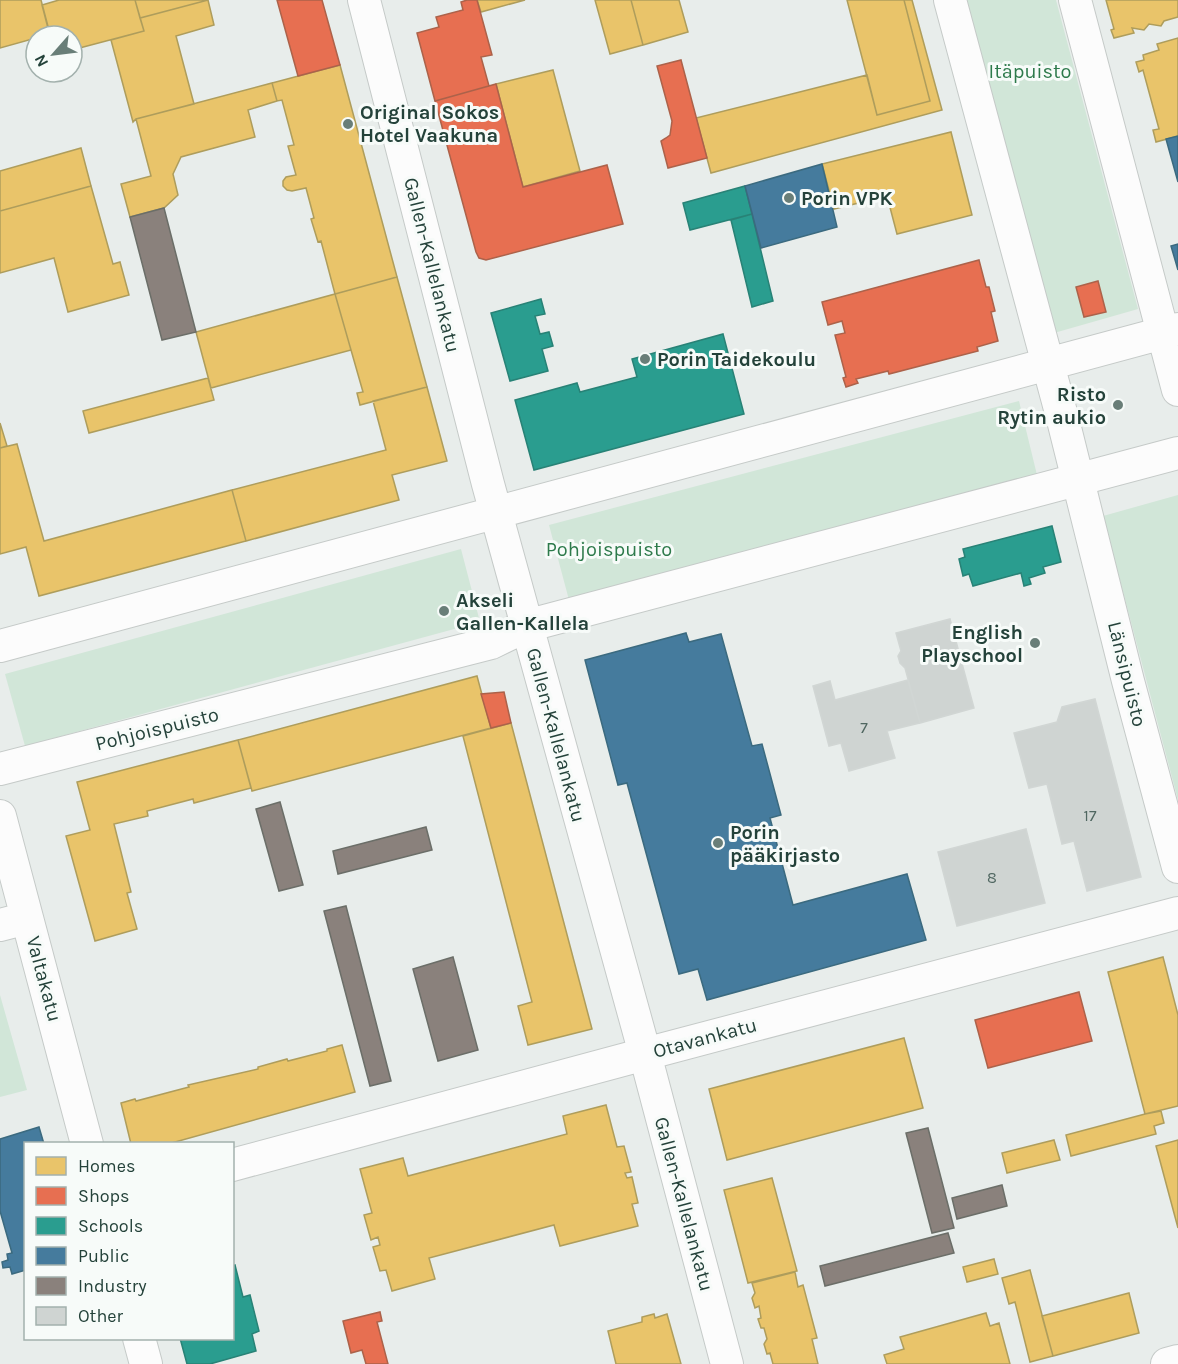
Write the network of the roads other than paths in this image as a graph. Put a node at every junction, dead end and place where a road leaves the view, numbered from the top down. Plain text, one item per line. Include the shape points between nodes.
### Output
1 (364, 0) edge
2 (950, 0) edge
3 (1075, 0) edge
4 (1170, 331) edge
5 (1048, 363) junction
6 (1178, 390) edge
7 (1178, 453) edge
8 (1078, 480) junction
9 (497, 512) junction
10 (526, 626) junction
11 (0, 645) edge
12 (0, 769) edge
13 (0, 816) edge
14 (1178, 867) edge
15 (1178, 913) edge
16 (14, 922) edge
17 (645, 1054) junction
18 (87, 1142) edge
19 (234, 1164) edge
20 (140, 1340) edge
21 (1178, 1361) edge
22 (146, 1364) edge
23 (727, 1364) edge
24 (1167, 1364) edge

1 - 9 street, Gallen-Kallelankatu
2 - 5 street
3 - 4 street
4 - 5 street
4 - 6 street
5 - 8 street, Länsipuisto
5 - 9 street
7 - 8 street, Pohjoispuisto
8 - 10 street, Pohjoispuisto
8 - 14 street, Länsipuisto
9 - 10 street, Gallen-Kallelankatu
9 - 11 street
10 - 12 street, Pohjoispuisto via 491,643
10 - 17 street, Gallen-Kallelankatu
13 - 16 street, Valtakatu
15 - 17 street, Otavankatu
16 - 18 street, Valtakatu
17 - 19 street, Otavankatu
17 - 23 street, Gallen-Kallelankatu
20 - 22 street
21 - 24 street

